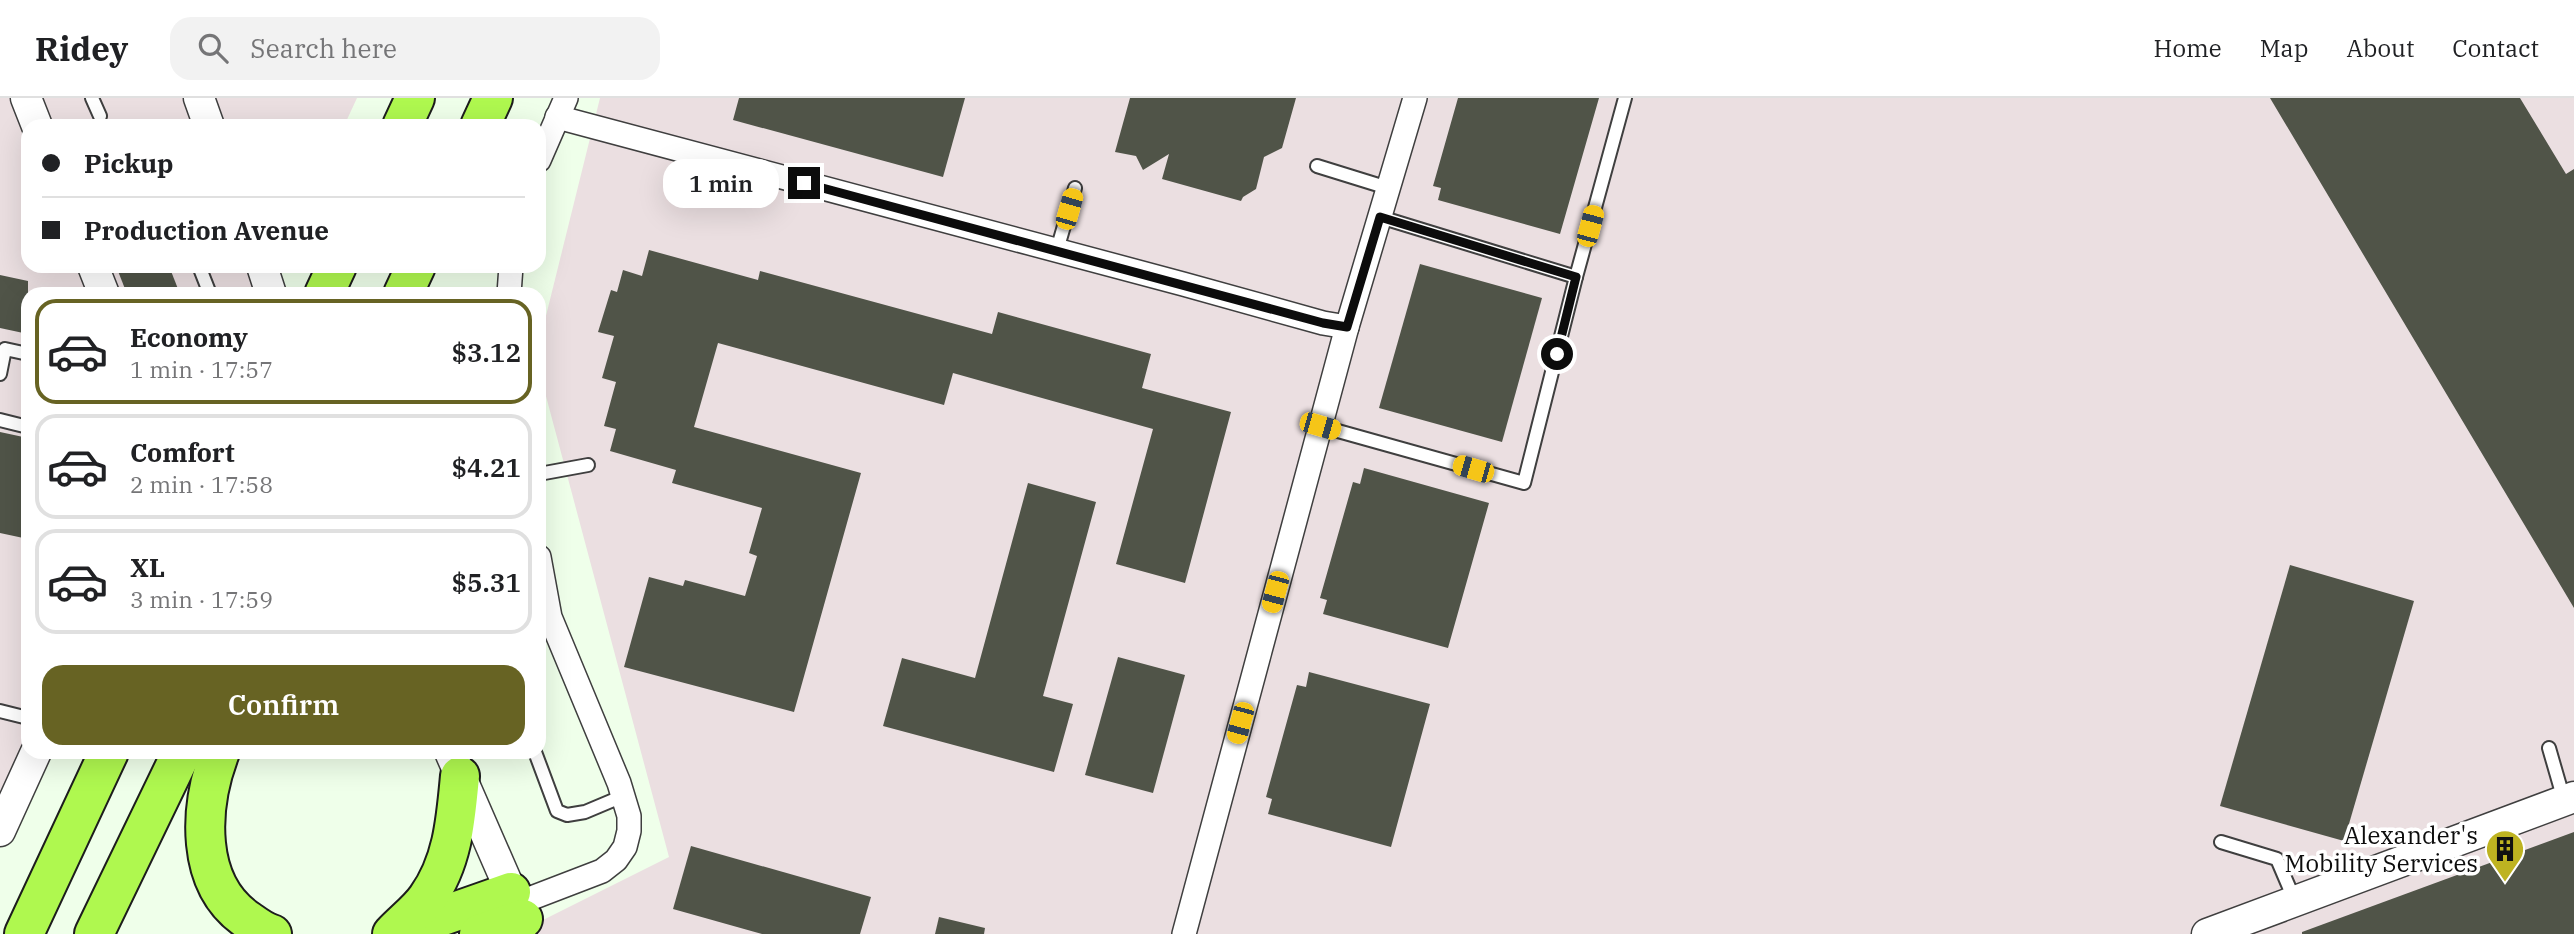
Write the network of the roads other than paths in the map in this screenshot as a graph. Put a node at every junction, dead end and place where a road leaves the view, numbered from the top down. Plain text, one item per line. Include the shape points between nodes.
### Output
1 (26, 98) edge
2 (92, 98) edge
3 (199, 98) edge
4 (385, 98) edge
5 (415, 98) edge
6 (493, 98) edge
7 (1415, 98) edge
8 (1625, 98) edge
9 (562, 108) edge
10 (100, 116) dead end
11 (34, 119) edge
12 (206, 119) edge
13 (378, 119) edge
14 (405, 119) edge
15 (483, 119) edge
16 (546, 144) edge
17 (1317, 166) dead end
18 (1075, 188) dead end
19 (1388, 188) junction
20 (1380, 217) junction
21 (1057, 250) junction
22 (1576, 277) junction
23 (1347, 327) junction
24 (21, 352) edge
25 (0, 374) edge
26 (0, 420) edge
27 (21, 426) edge
28 (1320, 426) junction
29 (588, 465) dead end
30 (546, 473) edge
31 (546, 603) edge
32 (0, 712) edge
33 (21, 717) edge
34 (2549, 748) dead end
35 (33, 759) edge
36 (106, 759) edge
37 (179, 759) edge
38 (218, 759) edge
39 (538, 759) edge
40 (455, 764) edge
41 (623, 796) junction
42 (2569, 798) edge
43 (0, 831) edge
44 (2221, 842) dead end
45 (2295, 901) junction
46 (520, 912) edge
47 (24, 934) edge
48 (94, 934) edge
49 (272, 934) edge
50 (392, 934) edge
51 (479, 934) edge
52 (1184, 934) edge
53 (2207, 934) edge

1 - 11 street
2 - 10 lane
3 - 12 street
4 - 13 highway
5 - 14 highway
6 - 15 highway
7 - 19 street
8 - 22 lane
9 - 16 street
9 - 21 street
17 - 19 lane
18 - 21 lane
19 - 20 street
20 - 22 lane
20 - 23 street
21 - 23 street
22 - 28 lane via 1524,483
23 - 28 street
24 - 25 lane via 5,349
26 - 27 lane
28 - 52 street
29 - 30 lane
31 - 41 street
32 - 33 lane
34 - 42 lane
35 - 43 street
36 - 47 highway
37 - 48 highway
38 - 49 highway via 208,803 210,873 240,915
39 - 41 lane via 557,811 567,815 584,812
40 - 46 street
40 - 50 highway via 455,830 448,857 427,898
41 - 46 street via 629,831 617,860
42 - 45 street
44 - 45 lane via 2277,859
45 - 53 street
46 - 50 highway
46 - 51 highway

